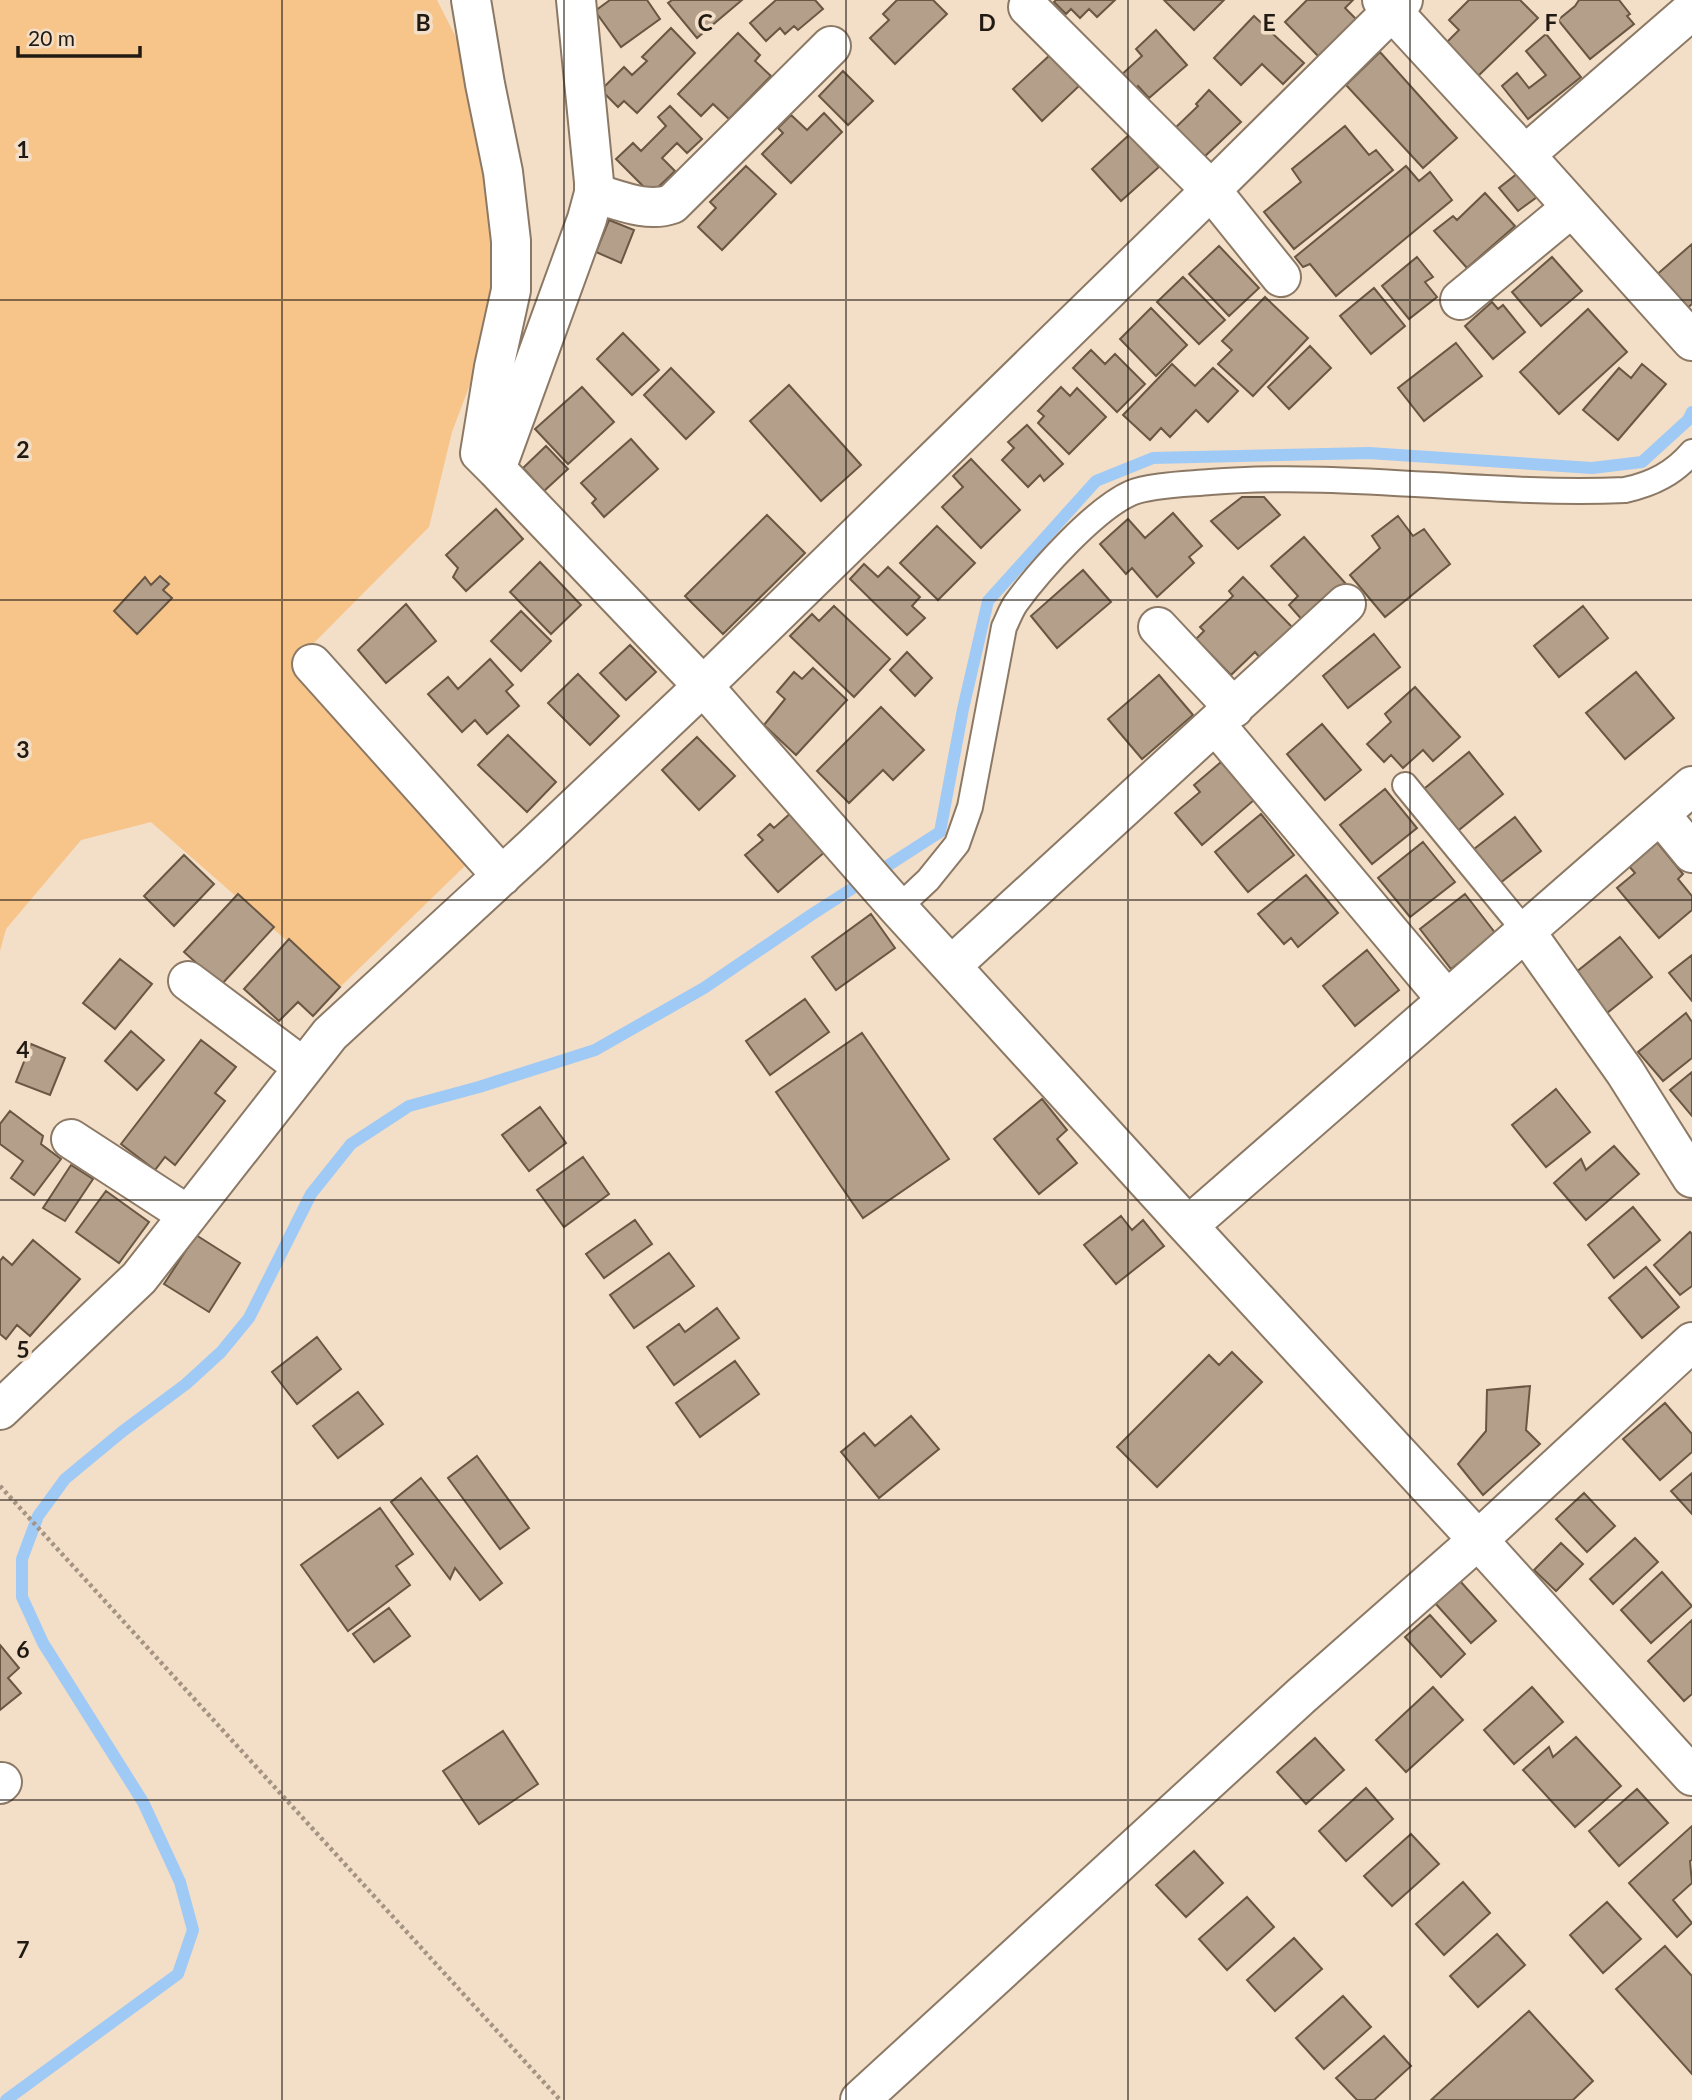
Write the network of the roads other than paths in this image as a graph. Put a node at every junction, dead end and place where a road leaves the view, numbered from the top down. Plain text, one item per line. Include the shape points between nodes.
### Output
1 (471, 0) edge
2 (576, 0) edge
3 (1393, 4) edge
4 (1028, 7) dead end
5 (1692, 10) edge
6 (831, 46) dead end
7 (1525, 155) junction
8 (1211, 190) junction
9 (594, 193) junction
10 (1571, 208) junction
11 (1281, 277) dead end
12 (1460, 300) dead end
13 (1692, 341) edge
14 (1692, 452) edge
15 (496, 469) junction
16 (1346, 604) dead end
17 (1158, 627) dead end
18 (312, 664) dead end
19 (703, 686) junction
20 (1224, 716) junction
21 (1405, 785) dead end
22 (1692, 786) edge
23 (1660, 814) junction
24 (1692, 853) edge
25 (502, 876) junction
26 (893, 903) junction
27 (1525, 931) junction
28 (950, 966) junction
29 (188, 981) dead end
30 (1447, 1000) junction
31 (303, 1067) junction
32 (71, 1139) dead end
33 (1692, 1178) edge
34 (188, 1215) junction
35 (1188, 1226) junction
36 (1692, 1342) edge
37 (0, 1410) edge
38 (1478, 1540) junction
39 (1692, 1776) edge
40 (860, 2100) edge

1 - 15 street via 511,241 511,290 480,453
2 - 9 street
3 - 7 street
3 - 8 street
4 - 8 street
5 - 7 street
6 - 9 street via 672,204 650,208
7 - 10 street
8 - 11 street
8 - 19 street
9 - 15 street
10 - 12 street
10 - 13 street
14 - 26 lane via 1670,473 1625,490 1309,478 1184,484 1132,492 1091,521 1014,605 1004,626 970,807 957,844 928,880
15 - 19 street
16 - 20 street
17 - 20 street
18 - 25 street
19 - 25 street
19 - 26 street
20 - 28 street
20 - 30 street
21 - 27 lane
22 - 23 street
23 - 24 street
23 - 27 street
25 - 31 street via 330,1034
26 - 28 street
27 - 30 street
27 - 33 street via 1625,1072
28 - 35 street
29 - 31 street
30 - 35 street
31 - 34 street
32 - 34 street
34 - 37 street via 139,1278
35 - 38 street
36 - 38 street
38 - 39 street
38 - 40 street

